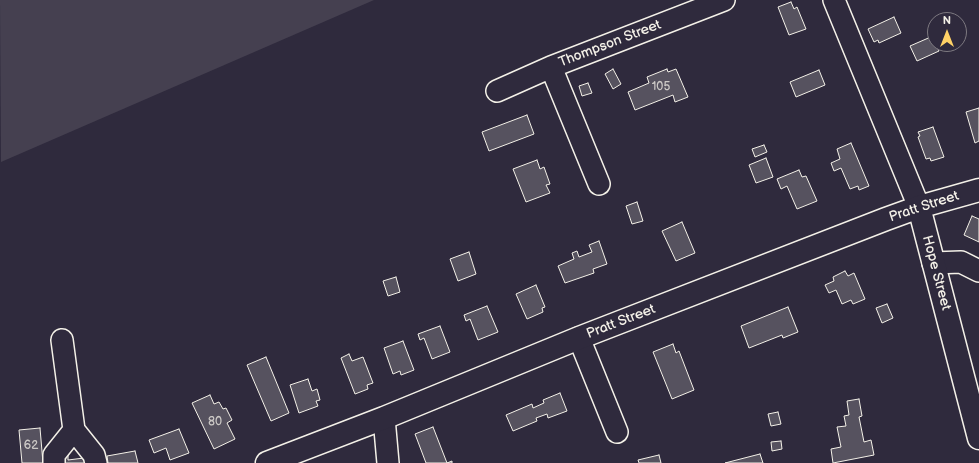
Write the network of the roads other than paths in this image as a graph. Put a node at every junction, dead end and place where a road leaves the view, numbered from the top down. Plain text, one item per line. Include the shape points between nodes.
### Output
1 (724, 0) edge
2 (834, 0) edge
3 (551, 66) junction
4 (497, 91) dead end
5 (598, 184) dead end
6 (979, 190) edge
7 (919, 207) junction
8 (933, 263) junction
9 (979, 271) edge
10 (579, 338) junction
11 (62, 340) dead end
12 (384, 418) junction
13 (74, 430) junction
14 (617, 432) dead end
15 (979, 438) edge
16 (54, 463) edge
17 (96, 463) edge
18 (267, 463) edge
19 (388, 463) edge

1 - 3 street, Thompson Street
2 - 7 street, Hope Street
3 - 4 street, Thompson Street
3 - 5 street
6 - 7 main road, Pratt Street
7 - 8 main road, Hope Street
7 - 10 main road, Pratt Street
8 - 9 street via 961,262
8 - 15 main road, Hope Street
10 - 12 main road, Pratt Street
10 - 14 street
11 - 13 street
12 - 18 main road, Pratt Street
12 - 19 street
13 - 16 street via 54,455
13 - 17 street via 94,455

